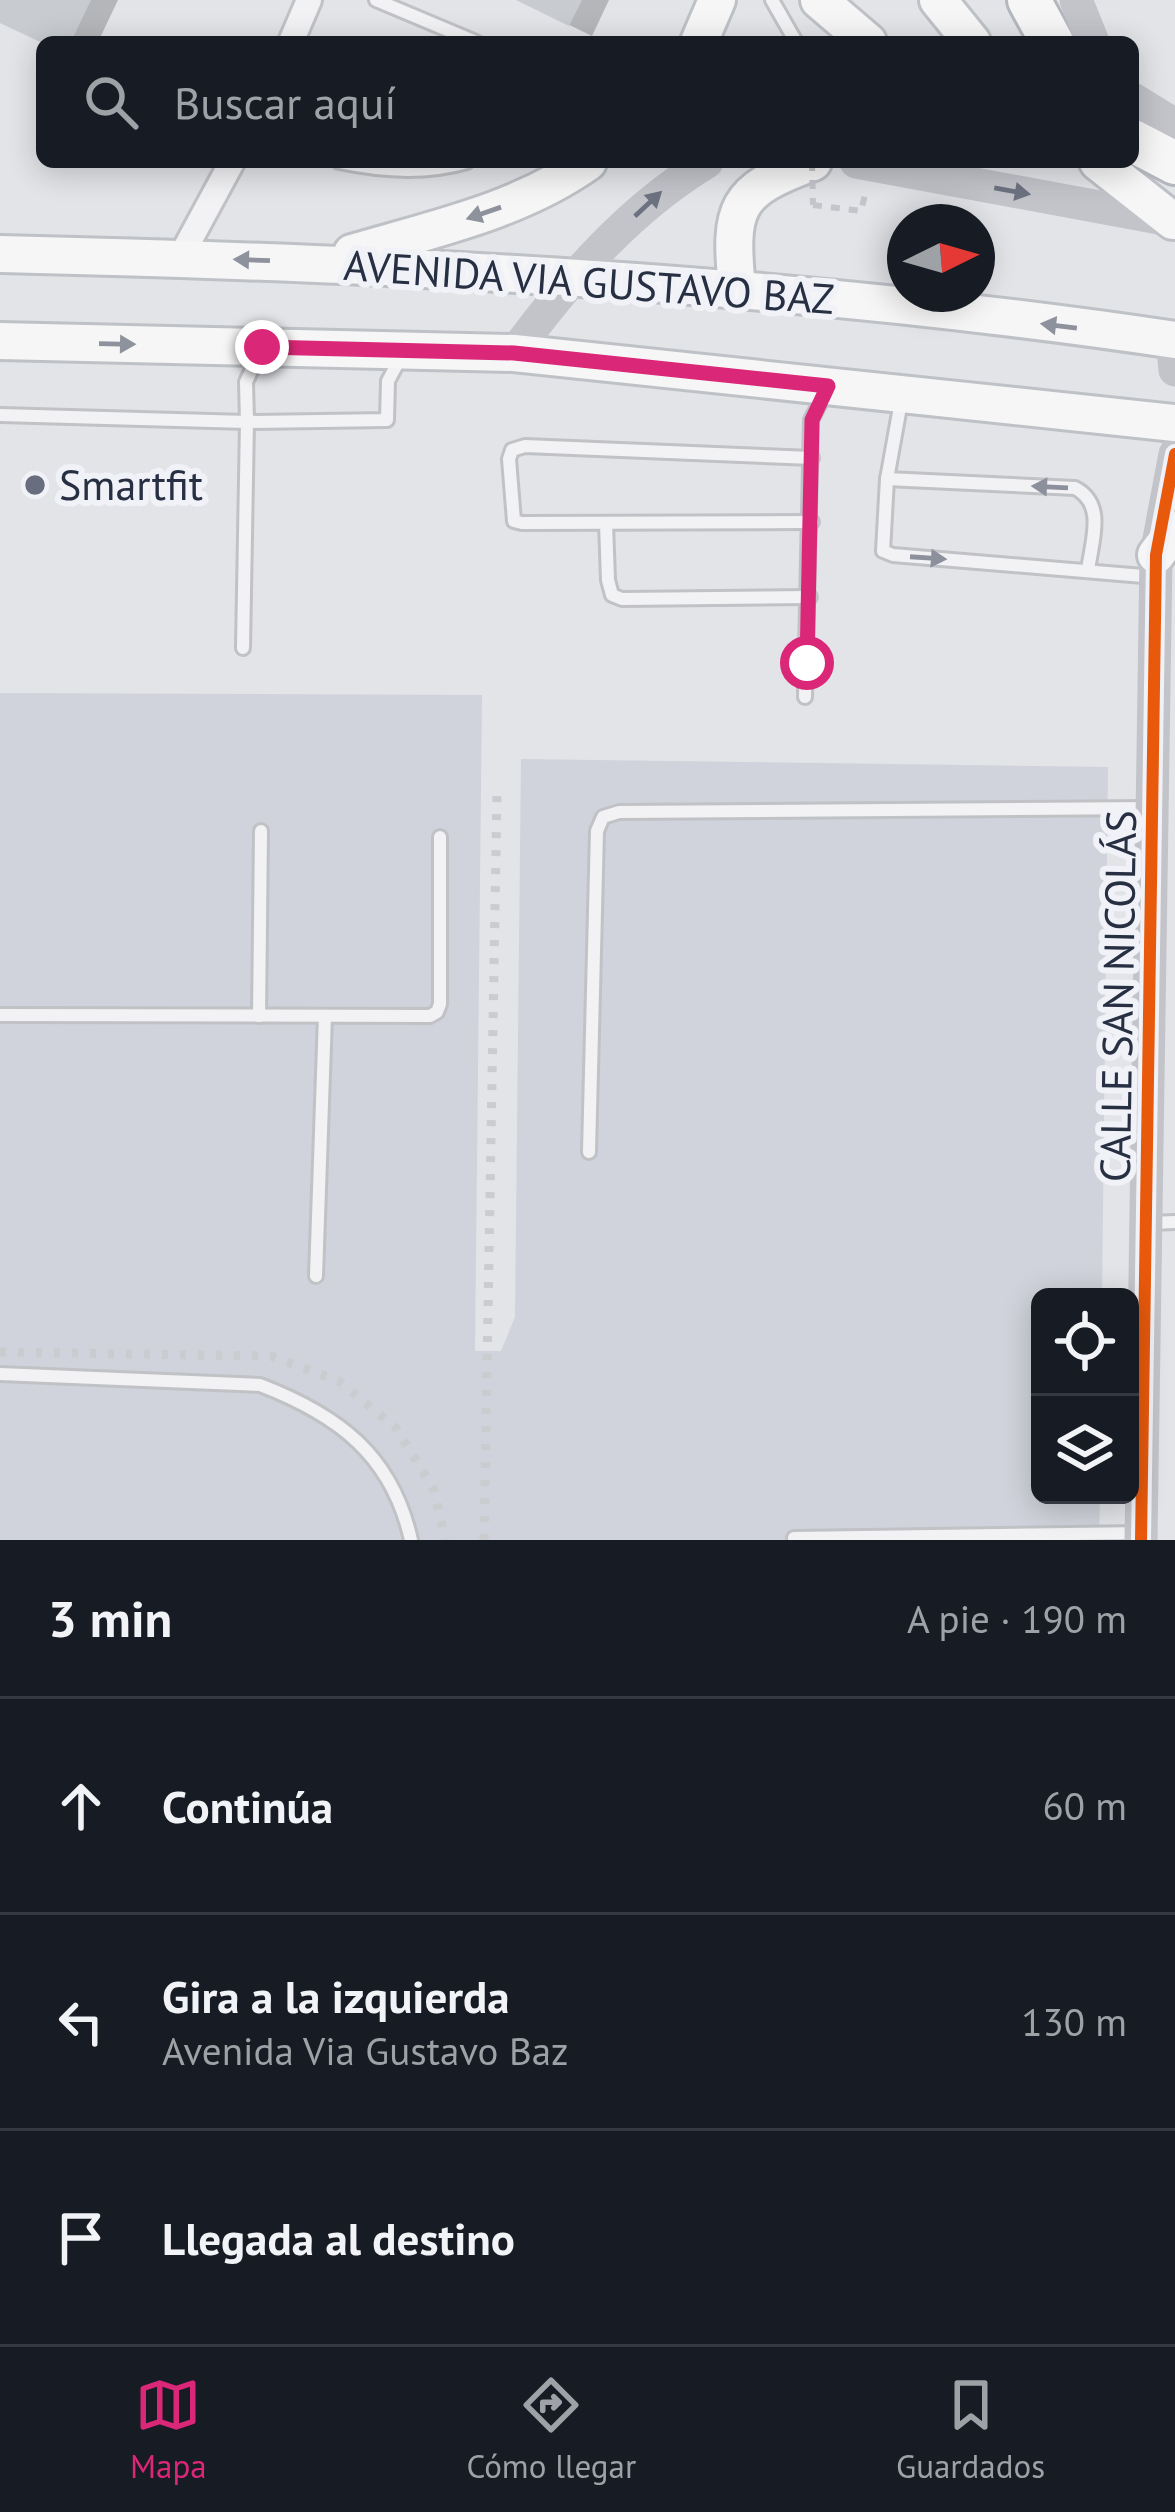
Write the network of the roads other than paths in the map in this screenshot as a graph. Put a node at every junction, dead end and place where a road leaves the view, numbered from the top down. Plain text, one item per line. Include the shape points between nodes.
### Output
1 (309, 0) edge
2 (376, 0) edge
3 (717, 0) edge
4 (772, 0) edge
5 (819, 0) edge
6 (938, 0) edge
7 (1029, 0) edge
8 (1076, 0) edge
9 (294, 36) edge
10 (462, 36) edge
11 (702, 36) edge
12 (793, 36) edge
13 (861, 36) edge
14 (967, 36) edge
15 (1049, 36) edge
16 (1091, 36) edge
17 (1139, 102) edge
18 (1175, 124) edge
19 (1139, 161) edge
20 (1175, 163) edge
21 (229, 168) edge
22 (380, 168) edge
23 (447, 168) edge
24 (580, 168) edge
25 (697, 168) edge
26 (799, 168) edge
27 (888, 168) edge
28 (1117, 168) edge
29 (1174, 221) edge
30 (0, 254) edge
31 (180, 258) junction
32 (325, 262) junction
33 (572, 275) junction
34 (736, 289) junction
35 (0, 341) edge
36 (262, 347) junction
37 (1174, 350) edge
38 (404, 351) junction
39 (514, 353) junction
40 (828, 386) junction
41 (903, 394) junction
42 (0, 415) edge
43 (247, 422) junction
44 (1175, 424) edge
45 (1175, 454) edge
46 (812, 458) junction
47 (886, 479) junction
48 (812, 522) junction
49 (606, 523) junction
50 (1162, 554) edge
51 (1088, 570) junction
52 (810, 597) junction
53 (243, 648) dead end
54 (805, 697) dead end
55 (1153, 808) junction
56 (261, 831) dead end
57 (440, 837) dead end
58 (0, 1015) edge
59 (259, 1016) junction
60 (325, 1016) junction
61 (589, 1152) dead end
62 (1162, 1223) edge
63 (316, 1276) dead end
64 (0, 1374) edge
65 (1141, 1537) edge
66 (794, 1538) edge
67 (942, 1538) edge
68 (411, 1540) edge

1 - 9 street
2 - 10 lane
3 - 11 main road
4 - 12 lane
5 - 13 main road
6 - 14 main road
7 - 15 highway
8 - 16 street
17 - 18 street
19 - 20 highway
21 - 31 street
22 - 23 lane
24 -> 32 main road via 487,213
33 -> 25 street
26 - 34 main road via 763,183 735,218
27 -> 29 street
28 - 29 main road
30 - 31 main road, AVENIDA VIA GUSTAVO BAZ
32 -> 31 main road, AVENIDA VIA GUSTAVO BAZ
32 - 33 main road, AVENIDA VIA GUSTAVO BAZ
33 - 34 main road, AVENIDA VIA GUSTAVO BAZ
33 - 39 street
37 -> 34 main road, AVENIDA VIA GUSTAVO BAZ
35 -> 36 main road, AVENIDA VIA GUSTAVO BAZ
36 - 38 main road, AVENIDA VIA GUSTAVO BAZ
36 - 43 lane via 246,382
38 - 39 main road, AVENIDA VIA GUSTAVO BAZ
38 - 43 lane via 388,381 387,420
39 - 40 main road, AVENIDA VIA GUSTAVO BAZ
40 - 41 main road, AVENIDA VIA GUSTAVO BAZ
40 - 46 lane via 812,420
41 - 44 main road, AVENIDA VIA GUSTAVO BAZ
41 - 47 lane
42 - 43 lane
43 - 53 lane
45 - 50 street, CALLE SAN NICOLÁS
46 - 48 lane
46 - 49 lane via 512,450 514,521
47 -> 51 lane via 883,550 893,555
51 -> 47 lane via 1095,508 1075,488
48 - 49 lane
48 - 52 lane
49 - 52 lane via 608,580 622,599
50 - 51 lane
50 - 55 street, CALLE SAN NICOLÁS
52 - 54 lane
55 - 61 lane via 603,817
55 - 62 street, CALLE SAN NICOLÁS
56 - 59 lane
57 - 60 lane via 437,1012
58 - 59 lane
59 - 60 lane
60 - 63 lane
62 - 65 street, CALLE SAN NICOLÁS
64 - 68 lane via 260,1384 296,1398 331,1418 389,1475
65 - 67 lane
66 - 67 lane

